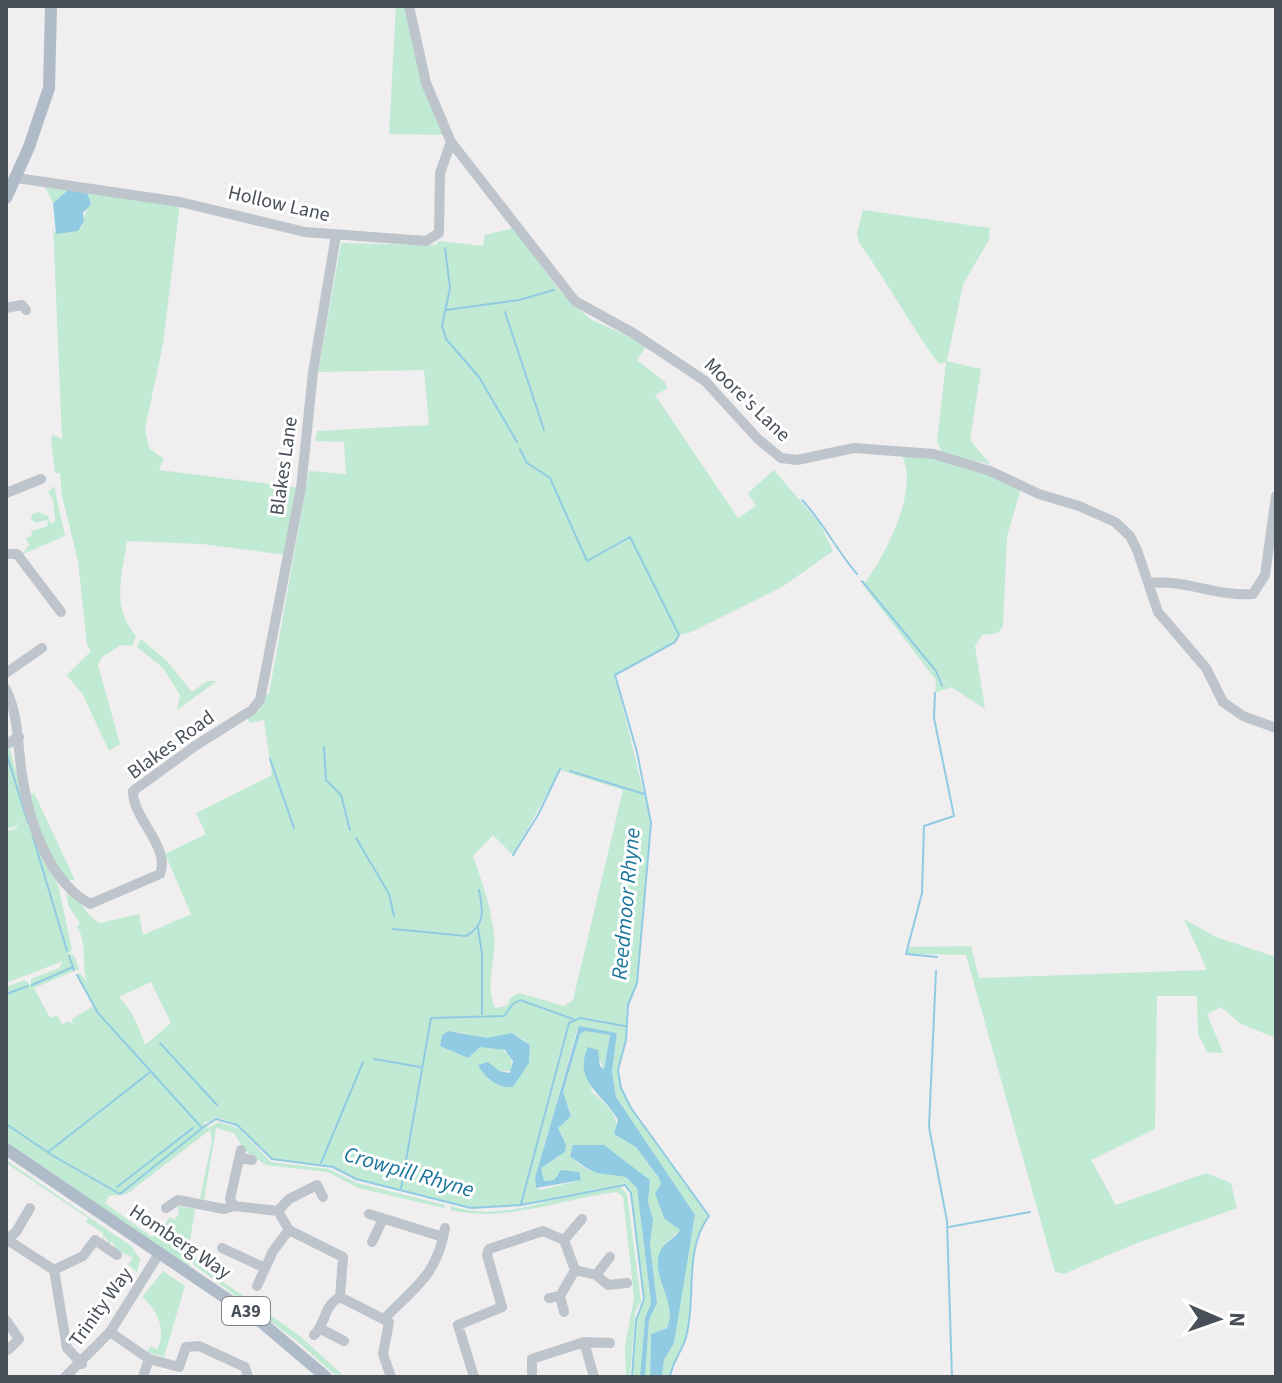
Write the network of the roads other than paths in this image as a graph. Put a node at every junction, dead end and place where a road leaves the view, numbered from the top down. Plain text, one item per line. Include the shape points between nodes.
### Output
1 (51, 6) edge
2 (409, 6) edge
3 (451, 142) junction
4 (17, 178) junction
5 (6, 198) edge
6 (336, 235) junction
7 (6, 308) edge
8 (26, 310) dead end
9 (41, 479) dead end
10 (6, 493) edge
11 (1276, 496) edge
12 (6, 554) edge
13 (1150, 583) junction
14 (61, 612) dead end
15 (42, 648) dead end
16 (6, 673) edge
17 (6, 689) edge
18 (260, 700) joint
19 (1276, 728) edge
20 (19, 737) junction
21 (6, 744) edge
22 (6, 1149) edge
23 (252, 1160) dead end
24 (323, 1197) dead end
25 (229, 1207) junction
26 (30, 1208) dead end
27 (165, 1208) dead end
28 (278, 1211) junction
29 (369, 1214) dead end
30 (383, 1219) junction
31 (582, 1219) dead end
32 (289, 1230) junction
33 (6, 1239) edge
34 (564, 1240) junction
35 (372, 1242) dead end
36 (222, 1248) dead end
37 (160, 1252) junction
38 (117, 1255) dead end
39 (610, 1257) dead end
40 (265, 1268) junction
41 (54, 1270) junction
42 (575, 1270) junction
43 (596, 1275) junction
44 (627, 1283) dead end
45 (257, 1286) dead end
46 (340, 1297) junction
47 (564, 1312) dead end
48 (385, 1318) junction
49 (6, 1320) edge
50 (110, 1332) junction
51 (19, 1339) junction
52 (33, 1341) dead end
53 (344, 1341) dead end
54 (584, 1342) junction
55 (610, 1343) dead end
56 (8, 1350) dead end
57 (149, 1359) junction
58 (82, 1364) junction
59 (178, 1372) edge
60 (65, 1377) edge
61 (143, 1377) edge
62 (248, 1377) edge
63 (326, 1377) edge
64 (391, 1377) edge
65 (474, 1377) edge
66 (532, 1377) edge
67 (594, 1377) edge

1 - 4 main road via 49,88
2 - 3 street, Moore's Lane via 426,83
3 - 6 street, Hollow Lane via 440,173 436,238
3 - 13 street, Moore's Lane via 575,301 705,381 773,453 797,460 871,449 934,454 968,463 1115,522 1130,536
4 - 5 main road
4 - 6 street, Hollow Lane via 167,199
6 - 18 street, Blakes Lane via 313,372 301,488
7 - 8 street via 22,305
9 - 10 street
11 - 13 street via 1265,575 1253,594 1233,595 1169,581
12 - 14 street via 17,554
13 - 19 street, Moore's Lane via 1158,612 1206,668 1223,702
15 - 16 street
17 - 20 street
18 - 20 street, Blakes Road via 133,791 161,859 160,874 94,904 86,903 54,868 37,831 23,784
20 - 21 street
22 - 37 main road, Homberg Way / A39
23 - 25 street via 240,1154
24 - 28 street via 316,1182
25 - 27 street via 178,1200
25 - 28 street
26 - 33 street
28 - 32 street
29 - 30 street
30 - 35 street
30 - 48 street via 444,1233 427,1279
31 - 34 street
32 - 40 street
32 - 46 street via 343,1257
33 - 41 street
34 - 42 street
34 - 65 street via 543,1231 489,1249 502,1307 458,1325
36 - 40 street via 238,1249
37 - 50 street, Trinity Way
37 - 63 main road, Homberg Way / A39 via 261,1322
38 - 41 street via 97,1237 83,1256
39 - 43 street
40 - 45 street
41 - 58 street via 67,1348
42 - 43 street
42 - 47 street via 554,1297
43 - 44 street via 608,1285
46 - 48 street
46 - 53 street via 327,1308 318,1332
48 - 64 street via 389,1327 383,1364
49 - 51 street
50 - 57 street
50 - 58 street, Trinity Way
51 - 52 street
51 - 56 street
54 - 55 street
54 - 66 street via 532,1359
54 - 67 street
57 - 59 street
57 - 61 street
58 - 60 street, Trinity Way
59 - 62 street via 186,1347 192,1344 245,1367

